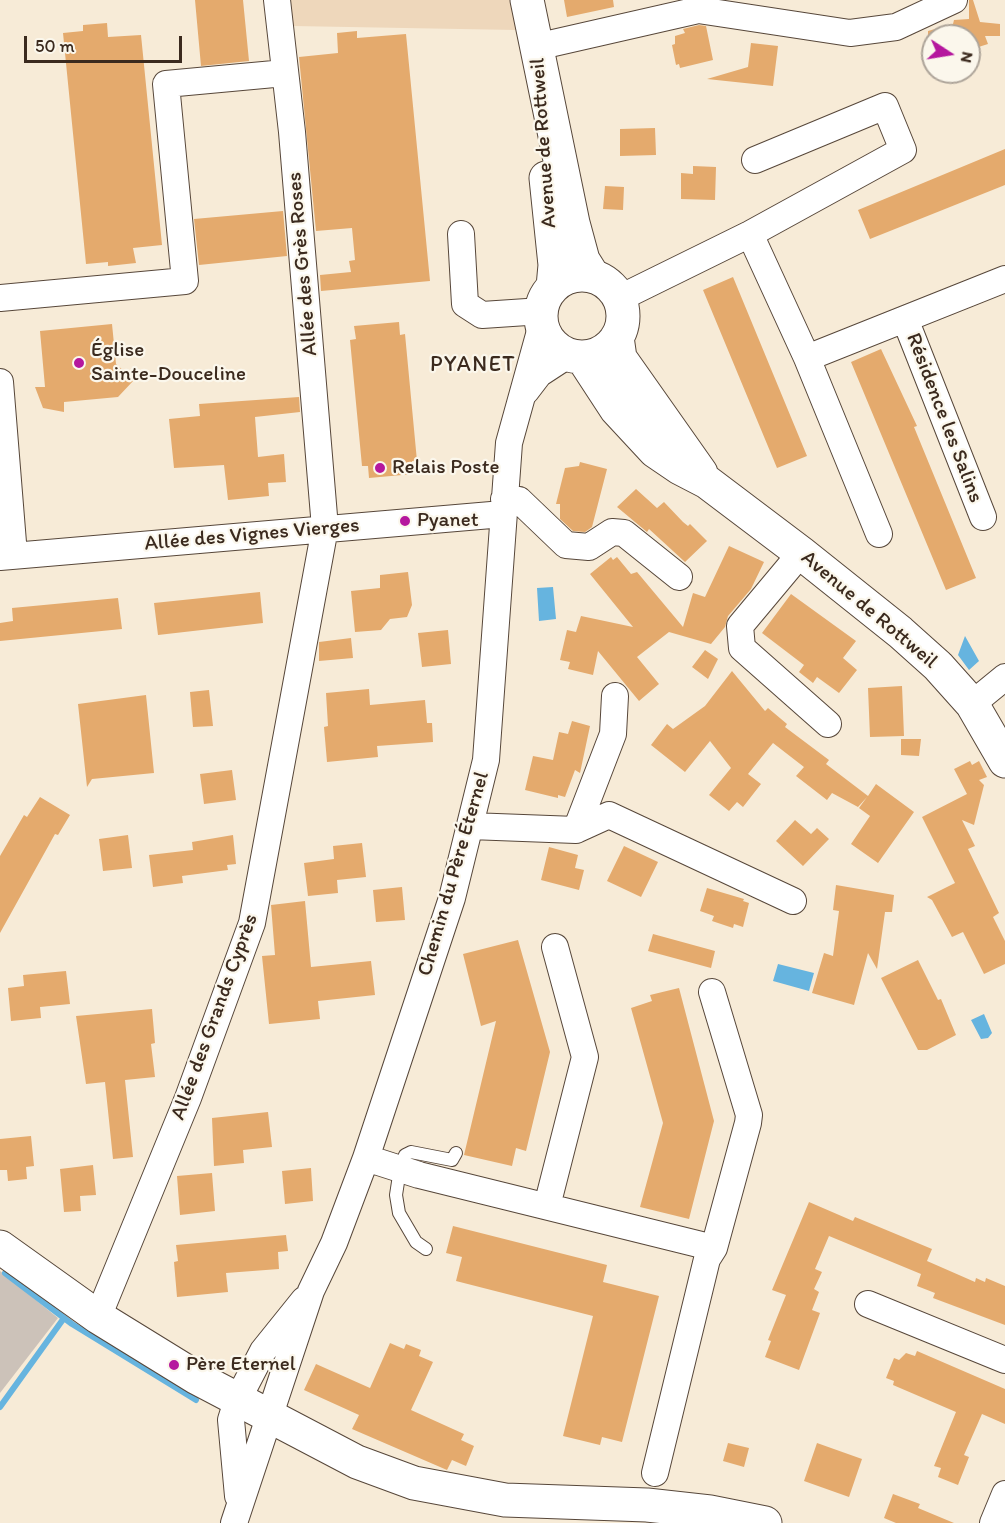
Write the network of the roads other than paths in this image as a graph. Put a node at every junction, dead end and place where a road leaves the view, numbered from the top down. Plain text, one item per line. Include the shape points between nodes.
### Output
1 (277, 0) edge
2 (954, 0) edge
3 (522, 2) edge
4 (536, 47) junction
5 (285, 73) junction
6 (755, 160) dead end
7 (460, 234) dead end
8 (750, 234) junction
9 (593, 276) junction
10 (1005, 279) edge
11 (0, 298) edge
12 (620, 298) junction
13 (545, 309) junction
14 (905, 319) junction
15 (617, 337) junction
16 (575, 356) junction
17 (807, 358) junction
18 (0, 382) edge
19 (519, 404) junction
20 (707, 482) junction
21 (504, 506) junction
22 (983, 517) dead end
23 (325, 528) junction
24 (879, 534) dead end
25 (801, 553) junction
26 (7, 556) edge
27 (679, 577) dead end
28 (1005, 677) edge
29 (615, 696) dead end
30 (972, 704) junction
31 (828, 724) dead end
32 (1005, 761) edge
33 (470, 826) junction
34 (576, 830) junction
35 (793, 901) dead end
36 (555, 947) dead end
37 (712, 992) dead end
38 (456, 1153) dead end
39 (366, 1158) junction
40 (400, 1169) junction
41 (547, 1206) junction
42 (0, 1246) edge
43 (426, 1248) dead end
44 (714, 1248) junction
45 (311, 1291) junction
46 (868, 1304) dead end
47 (98, 1317) junction
48 (1005, 1360) edge
49 (237, 1401) junction
50 (270, 1418) junction
51 (656, 1473) dead end
52 (1005, 1494) edge
53 (235, 1518) edge
54 (765, 1523) edge
55 (993, 1523) edge

1 - 5 street, Allée des Grès Roses
2 - 4 street via 896,27 850,33 698,10
3 - 4 main road
4 - 9 main road, Avenue de Rottweil via 573,223 583,260
4 - 13 main road, Avenue de Rottweil via 555,265
5 - 11 street via 166,84 185,281
5 - 23 street, Allée des Grès Roses
6 - 8 street via 885,106 903,150
7 - 13 street via 465,304 482,315
8 - 12 street
8 - 17 street
9 - 12 main road
9 - 13 main road via 576,275
10 - 14 street, Résidence les Salins
12 - 15 main road via 623,318
13 - 16 main road via 547,337 556,348
13 - 19 street, Chemin du Père Éternel
14 - 17 street, Résidence les Salins
14 - 22 street, Résidence les Salins
15 - 16 main road via 608,349 595,355
15 - 20 main road, Avenue de Rottweil via 620,358
16 - 19 street, Chemin du Père Éternel via 539,374
16 - 20 main road, Avenue de Rottweil via 655,451
17 - 24 street
18 - 26 street
19 - 21 street, Chemin du Père Éternel via 509,443
20 - 25 main road, Avenue de Rottweil
21 - 23 street, Allée des Vignes Vierges
21 - 27 street via 519,500 566,545 589,547 612,532 624,533
21 - 33 street, Chemin du Père Éternel via 486,760
23 - 26 street, Allée des Vignes Vierges
23 - 47 street, Allée des Grands Cyprès via 252,923 188,1098
25 - 30 main road, Avenue de Rottweil via 900,632
25 - 31 street via 740,626 742,648
28 - 30 street
29 - 34 street via 613,734
30 - 32 main road, Avenue de Rottweil
33 - 34 street
33 - 39 street, Chemin du Père Éternel via 452,898
34 - 35 street via 609,815
36 - 41 street via 585,1057
37 - 44 street via 749,1115
38 - 40 lane via 452,1160 411,1152 405,1155
39 - 40 street
39 - 45 street, Chemin du Père Éternel
40 - 41 street
40 - 43 lane via 396,1195 399,1213 416,1242
41 - 44 street
42 - 47 main road
44 - 51 street via 704,1269
45 - 49 street, Chemin du Père Éternel via 263,1351
45 - 50 street, Chemin du Père Éternel
46 - 48 street
47 - 49 main road
49 - 50 main road
49 - 53 street, Chemin du Père Éternel via 231,1420 238,1475
50 - 53 street, Chemin du Père Éternel
50 - 54 main road via 357,1462 414,1483 459,1493 505,1500 647,1505
52 - 55 street

